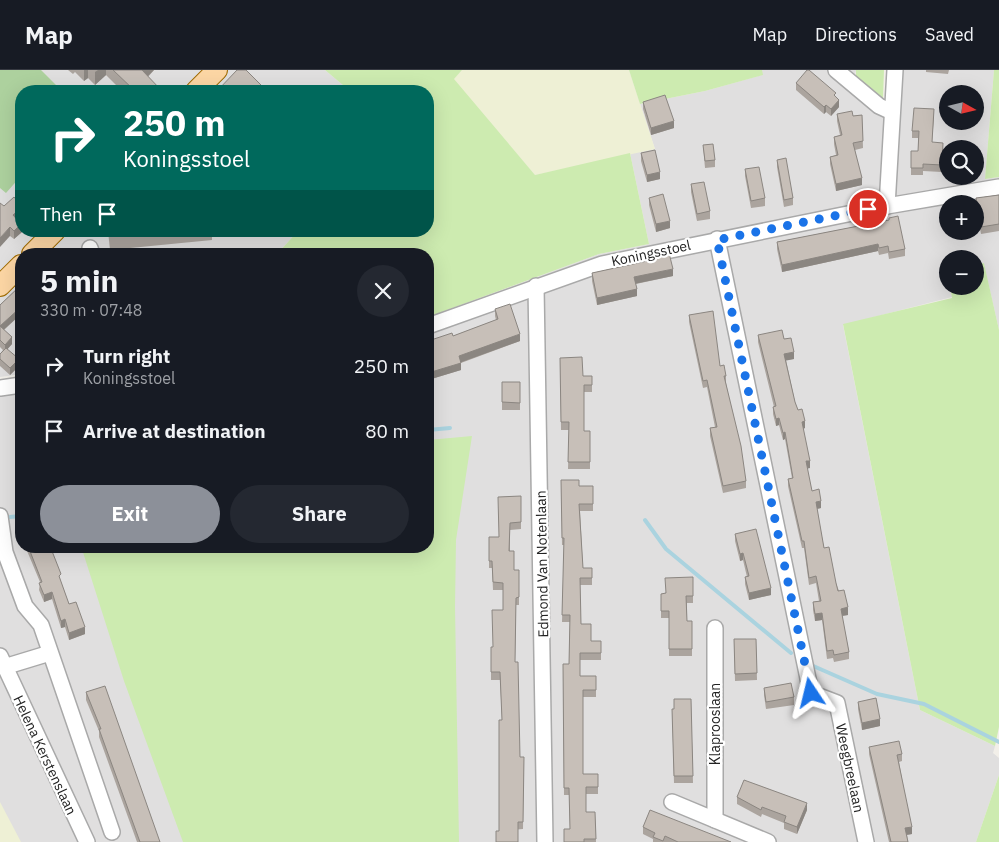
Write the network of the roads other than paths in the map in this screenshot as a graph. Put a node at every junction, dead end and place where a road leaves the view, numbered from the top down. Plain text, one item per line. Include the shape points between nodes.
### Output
1 (217, 70) edge
2 (836, 70) edge
3 (895, 70) edge
4 (202, 85) edge
5 (892, 112) junction
6 (999, 187) edge
7 (887, 206) junction
8 (49, 237) edge
9 (717, 240) junction
10 (38, 248) edge
11 (15, 271) edge
12 (0, 286) edge
13 (536, 286) junction
14 (434, 324) edge
15 (15, 386) edge
16 (0, 388) edge
17 (0, 516) edge
18 (715, 628) dead end
19 (50, 653) junction
20 (2, 662) edge
21 (672, 802) dead end
22 (715, 820) junction
23 (112, 832) dead end
24 (87, 842) edge
25 (545, 842) edge
26 (768, 842) edge
27 (866, 842) edge

1 - 4 main road
2 - 5 street via 879,106
3 - 5 street
5 - 7 street
6 - 7 street, Koningsstoel
7 - 9 street, Koningsstoel
8 - 10 main road
9 - 13 street, Koningsstoel via 602,264
9 - 27 street, Weegbreelaan via 811,693 836,703
11 - 12 main road
13 - 14 street, Koningsstoel
13 - 25 street, Edmond Van Notenlaan
15 - 16 street
17 - 19 street via 5,552 25,606 41,625
18 - 22 street, Klaprooslaan
19 - 20 street, Helena Kerstenslaan
19 - 23 street
20 - 24 street, Helena Kerstenslaan
21 - 22 street
22 - 26 street

